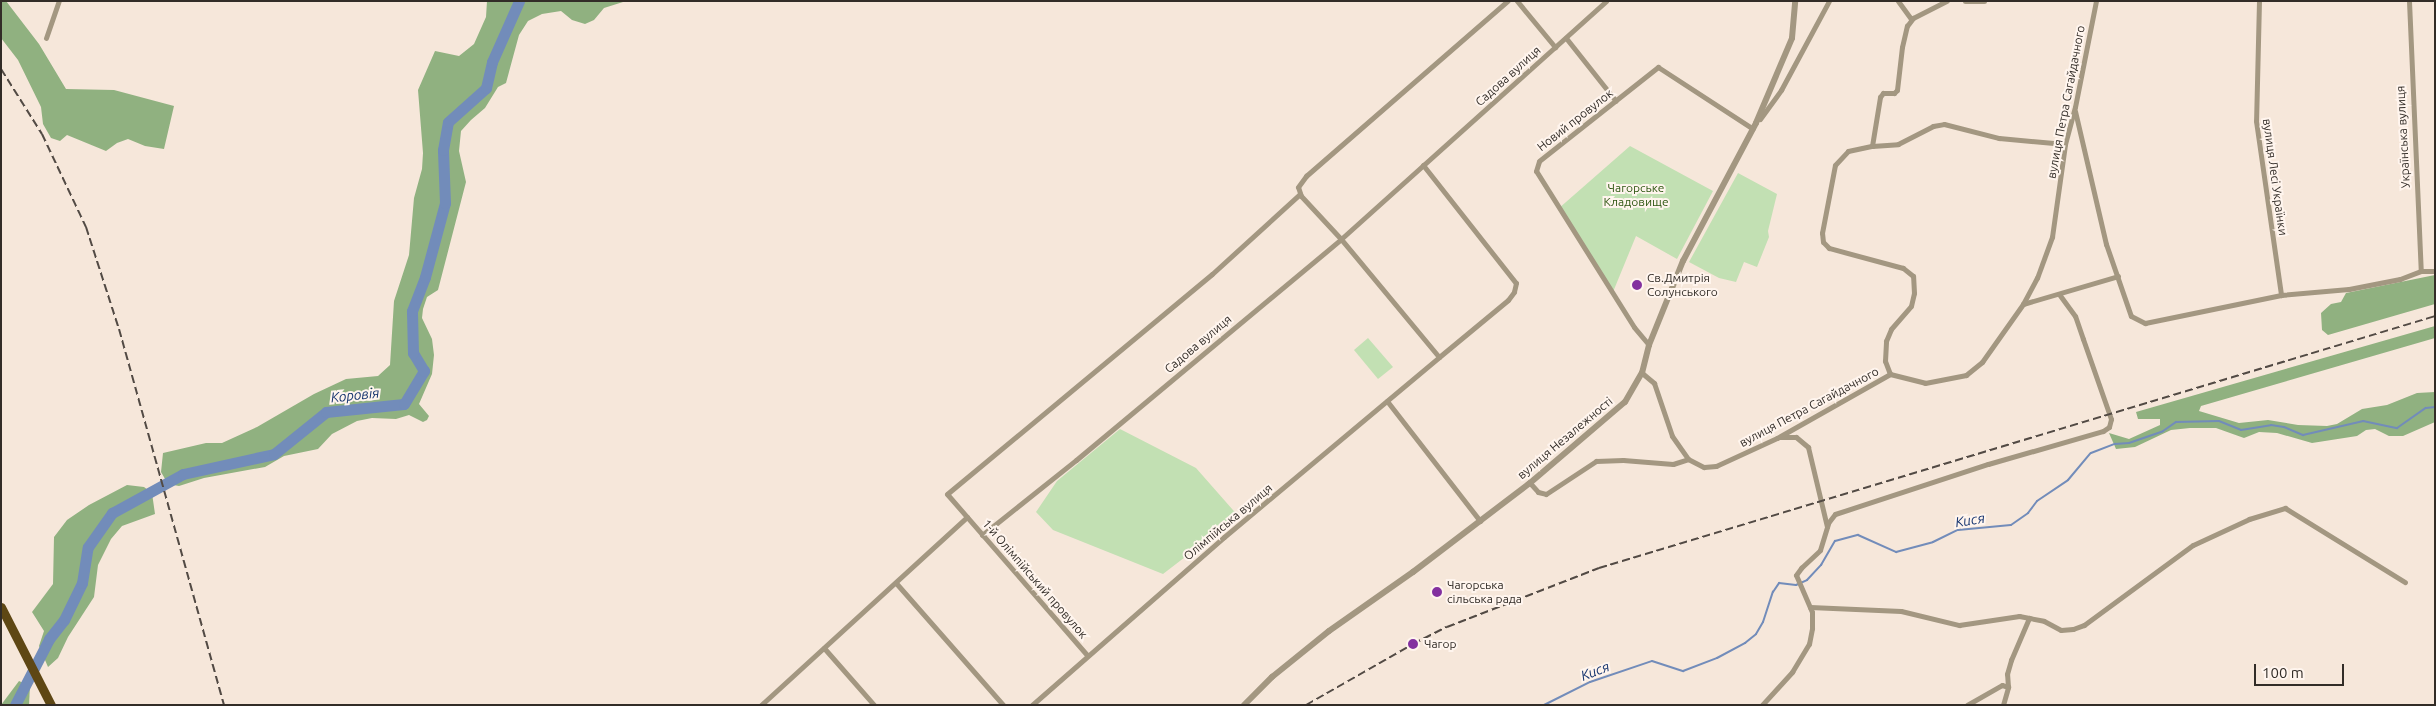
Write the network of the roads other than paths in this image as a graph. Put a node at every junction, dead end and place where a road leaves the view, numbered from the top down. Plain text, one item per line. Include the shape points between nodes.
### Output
1 (59, 1) edge
2 (1506, 1) edge
3 (1517, 1) edge
4 (1606, 1) edge
5 (1795, 1) edge
6 (1828, 1) edge
7 (1898, 1) edge
8 (1946, 1) edge
9 (1965, 1) edge
10 (1984, 1) edge
11 (2096, 1) edge
12 (2259, 1) edge
13 (2409, 1) edge
14 (1911, 19) junction
15 (46, 38) dead end
16 (1566, 38) junction
17 (1555, 47) junction
18 (1616, 101) junction
19 (2075, 107) junction
20 (1755, 126) junction
21 (2065, 144) junction
22 (1872, 146) junction
23 (1423, 165) junction
24 (1300, 194) junction
25 (1341, 239) junction
26 (2435, 271) edge
27 (2421, 272) junction
28 (2118, 276) junction
29 (2059, 294) junction
30 (2281, 295) junction
31 (2022, 304) junction
32 (1649, 345) junction
33 (1439, 357) junction
34 (1642, 373) junction
35 (1890, 374) junction
36 (1387, 401) junction
37 (1777, 438) junction
38 (1688, 459) junction
39 (1530, 483) junction
40 (967, 517) junction
41 (1480, 521) junction
42 (1827, 527) junction
43 (982, 535) junction
44 (2405, 582) dead end
45 (896, 583) junction
46 (1810, 606) junction
47 (1, 607) edge
48 (2029, 618) junction
49 (824, 648) junction
50 (1088, 655) junction
51 (2008, 687) junction
52 (50, 702) edge
53 (761, 705) edge
54 (874, 705) edge
55 (1003, 705) edge
56 (1032, 705) edge
57 (1244, 705) edge
58 (1762, 705) edge
59 (1967, 705) edge
60 (2003, 705) edge

1 - 15 street
2 - 24 street via 1306,176 1299,186
3 - 17 street
4 - 16 street, Садова вулиця
5 - 20 street, вулиця Незалежності via 1792,38
6 - 20 street via 1781,90
7 - 14 street
8 - 14 street
9 - 10 street
11 - 19 street, вулиця Петра Сагайдачного
12 - 30 street, вулиця Лесі Українки via 2256,122
13 - 27 street, Українська вулиця
14 - 22 street via 1904,33 1897,90 1894,93 1884,92 1880,97
16 - 17 street, Садова вулиця
16 - 18 street
17 - 23 street, Садова вулиця
18 - 20 street, Новий провулок via 1658,67
18 - 32 street, Новий провулок via 1539,161 1536,171 1634,327
19 - 21 street, вулиця Петра Сагайдачного
19 - 28 street via 2106,244
20 - 32 street, вулиця Незалежності via 1683,261
21 - 22 street via 1999,138 1944,124 1933,126 1898,144
21 - 31 street, вулиця Петра Сагайдачного via 2052,237 2037,278
22 - 35 street via 1848,152 1837,162 1822,237 1829,248 1904,268 1914,276 1911,306 1891,329 1886,341 1885,361
23 - 25 street, Садова вулиця
23 - 33 street, Олімпійська вулиця via 1516,283 1508,300
24 - 25 street
24 - 40 street, 1-й Олімпійський провулок via 1212,274 947,494
25 - 33 street
25 - 43 street, Садова вулиця
26 - 27 street
27 - 30 street via 2349,290
28 - 29 street
28 - 30 street via 2131,316 2145,323
29 - 31 street
29 - 42 street via 2084,339 2111,419 2108,428 1844,509 1833,516
31 - 35 street, вулиця Петра Сагайдачного via 1982,362 1966,375 1925,383
32 - 34 street, вулиця Незалежності
33 - 36 street, Олімпійська вулиця
34 - 38 street via 1654,383 1672,436
34 - 39 street, вулиця Незалежності via 1625,402
35 - 37 street, вулиця Петра Сагайдачного
36 - 41 street
36 - 50 street, Олімпійська вулиця
37 - 38 street, вулиця Петра Сагайдачного via 1716,466 1704,467
37 - 42 street via 1796,437 1808,447
38 - 39 street via 1673,464 1596,461 1546,494 1538,492
39 - 41 street, вулиця Незалежності
40 - 43 street, 1-й Олімпійський провулок
40 - 45 street
41 - 57 street, вулиця Незалежності via 1329,631 1272,677
42 - 46 street via 1820,550 1798,571 1796,579
43 - 50 street, 1-й Олімпійський провулок
44 - 48 street via 2284,508 2249,519 2193,545 2078,628 2061,630
45 - 49 street
45 - 55 street
46 - 48 street via 1901,611 1956,624 2014,616
46 - 58 street via 1812,628 1806,651
47 - 52 highway
48 - 51 street via 2011,660
49 - 53 street
49 - 54 street
50 - 56 street, Олімпійська вулиця
51 - 59 street via 2002,685
51 - 60 street

